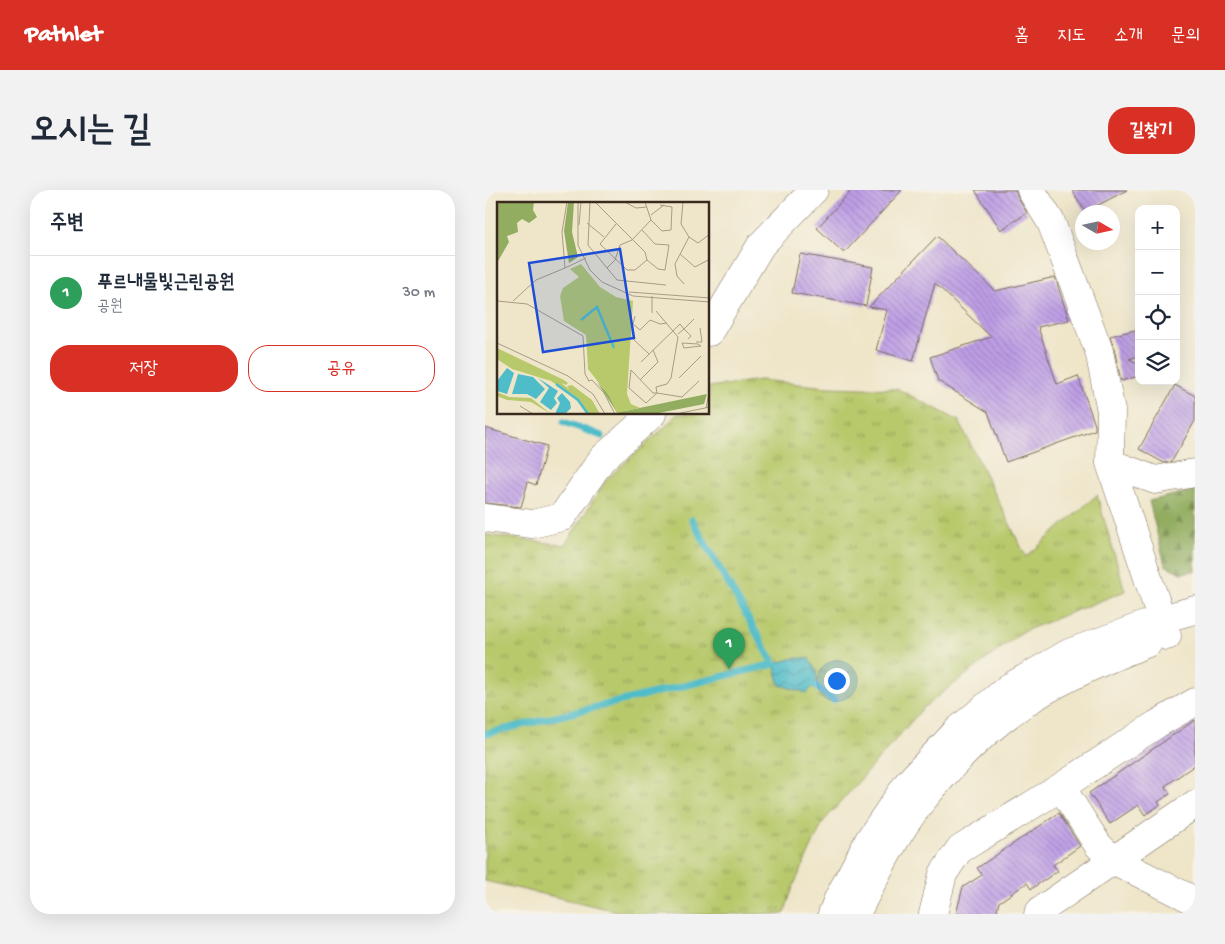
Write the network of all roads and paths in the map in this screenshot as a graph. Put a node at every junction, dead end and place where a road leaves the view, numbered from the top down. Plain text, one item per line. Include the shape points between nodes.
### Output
1 (814, 190) edge
2 (1031, 190) edge
3 (710, 330) edge
4 (651, 415) edge
5 (1110, 463) junction
6 (1195, 472) edge
7 (485, 518) edge
8 (1195, 610) edge
9 (1164, 628) junction
10 (1195, 629) edge
11 (1195, 702) edge
12 (1061, 787) junction
13 (1195, 804) edge
14 (1113, 860) junction
15 (1195, 901) edge
16 (832, 914) edge
17 (856, 914) edge
18 (933, 914) edge
19 (1038, 914) edge

1 - 3 street via 761,245
2 - 5 street via 1051,222 1099,351 1111,411
4 - 7 street via 602,459 562,516 532,524
5 - 6 street via 1155,480
5 - 9 street
8 - 9 street
9 - 10 street
9 - 16 street via 1069,653 1008,688 958,730 908,783 869,840
9 - 17 street via 1128,651 1078,673 1019,707 971,746 920,803 884,859
11 - 12 street
12 - 14 street via 1098,845
12 - 18 street via 959,850 943,874
13 - 14 street
14 - 15 street
14 - 19 street

